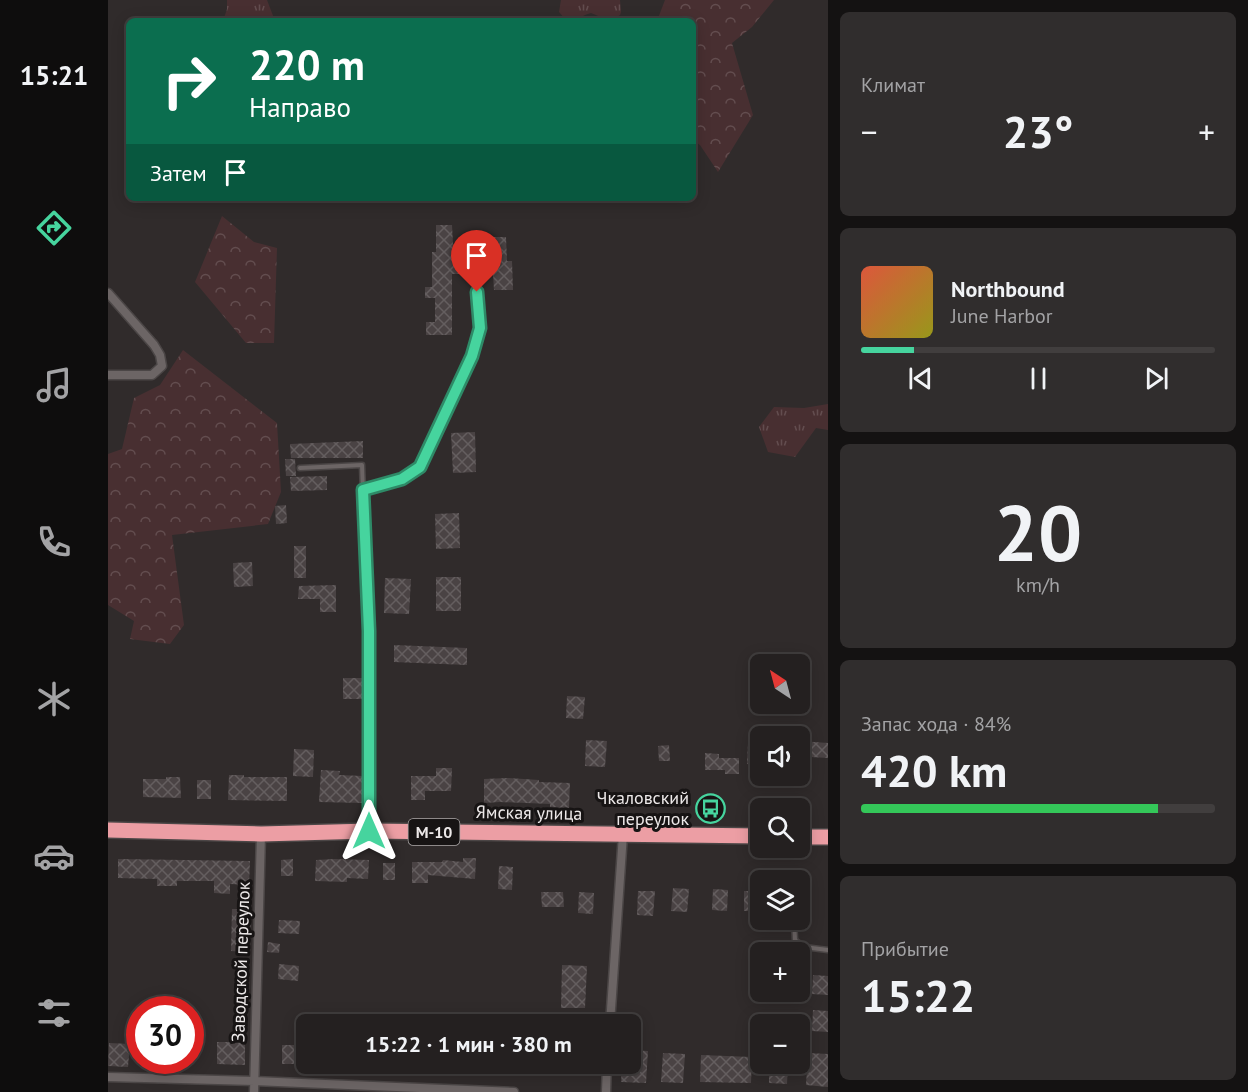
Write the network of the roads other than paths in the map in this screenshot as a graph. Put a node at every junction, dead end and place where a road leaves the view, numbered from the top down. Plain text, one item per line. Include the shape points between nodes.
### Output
1 (477, 292) dead end
2 (108, 293) edge
3 (108, 375) edge
4 (300, 468) dead end
5 (363, 494) junction
6 (108, 830) edge
7 (369, 831) junction
8 (261, 834) junction
9 (623, 834) junction
10 (750, 836) edge
11 (810, 837) edge
12 (828, 837) edge
13 (794, 930) edge
14 (828, 950) edge
15 (611, 1014) edge
16 (607, 1074) edge
17 (108, 1077) edge
18 (254, 1081) junction
19 (254, 1092) edge
20 (514, 1092) edge
21 (606, 1092) edge

1 - 5 lane via 480,328 472,356 420,467 402,479
2 - 3 street via 154,345 162,366 152,375
4 - 5 lane via 362,465
5 - 7 street via 369,631
6 - 8 highway, Ямская улица / М-10
7 - 8 highway, Ямская улица / М-10
7 - 9 highway, Ямская улица / М-10
8 - 18 street, Заводской переулок
9 - 10 highway, Ямская улица / М-10
9 - 15 street
11 - 12 highway
13 - 14 lane via 795,940 804,947
16 - 21 street
17 - 18 street
18 - 19 street, Заводской переулок
18 - 20 street

